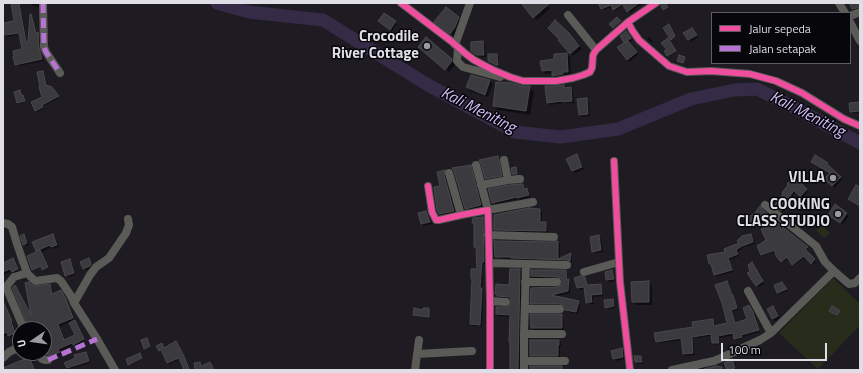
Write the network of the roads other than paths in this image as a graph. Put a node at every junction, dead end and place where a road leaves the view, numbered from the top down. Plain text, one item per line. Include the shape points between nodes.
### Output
1 (42, 3) edge
2 (401, 3) edge
3 (470, 3) edge
4 (656, 3) edge
5 (839, 3) edge
6 (844, 12) edge
7 (568, 15) dead end
8 (628, 22) junction
9 (851, 24) edge
10 (860, 41) edge
11 (456, 46) junction
12 (596, 50) junction
13 (60, 73) dead end
14 (500, 77) dead end
15 (860, 126) edge
16 (504, 160) dead end
17 (614, 161) dead end
18 (476, 165) dead end
19 (449, 173) dead end
20 (520, 179) dead end
21 (508, 180) junction
22 (481, 185) junction
23 (428, 186) dead end
24 (533, 202) dead end
25 (765, 205) dead end
26 (488, 210) junction
27 (461, 215) junction
28 (128, 219) dead end
29 (3, 223) edge
30 (488, 235) junction
31 (554, 237) dead end
32 (619, 262) junction
33 (489, 263) junction
34 (526, 264) junction
35 (567, 265) dead end
36 (834, 271) junction
37 (584, 272) dead end
38 (27, 273) junction
39 (860, 278) edge
40 (525, 282) junction
41 (557, 282) dead end
42 (748, 292) dead end
43 (490, 301) junction
44 (506, 302) dead end
45 (74, 303) junction
46 (525, 309) junction
47 (560, 309) dead end
48 (21, 321) edge
49 (772, 333) junction
50 (524, 334) junction
51 (562, 334) dead end
52 (419, 340) dead end
53 (12, 351) edge
54 (472, 351) dead end
55 (417, 354) junction
56 (3, 358) edge
57 (524, 361) junction
58 (565, 361) dead end
59 (695, 368) edge
60 (115, 370) edge
61 (415, 370) edge
62 (490, 370) edge
63 (524, 370) edge
64 (630, 370) edge
65 (672, 370) edge

1 - 13 street via 44,47
2 - 11 street
3 - 11 street
4 - 8 street
5 - 6 street
7 - 12 street
8 - 12 street
8 - 15 street via 639,40 669,66 687,72 750,74 776,81 802,92 844,119
9 - 10 street
11 - 12 street via 474,60 523,81 556,81 587,74 592,68
11 - 14 street via 457,61 463,67
16 - 21 street
17 - 32 street
18 - 22 street
19 - 27 street
20 - 21 street
21 - 22 street
22 - 26 street
23 - 27 street via 432,212 436,220
24 - 26 street
25 - 36 street via 816,246 825,262
26 - 27 street
26 - 30 street
28 - 45 street via 126,233 109,258 93,271
29 - 38 street via 12,227
30 - 31 street
30 - 33 street
32 - 37 street
32 - 64 street
33 - 34 street
33 - 43 street
34 - 35 street
34 - 40 street
36 - 39 street via 849,284
36 - 49 street
38 - 45 street via 35,281 57,278 61,280
38 - 48 street via 14,277 6,287
40 - 41 street
40 - 46 street
42 - 49 street
43 - 44 street
43 - 62 street
45 - 60 street
46 - 47 street
46 - 50 street
49 - 59 street
50 - 51 street
50 - 57 street
52 - 55 street
53 - 56 street
54 - 55 street
55 - 61 street
57 - 58 street
57 - 63 street
59 - 65 street

